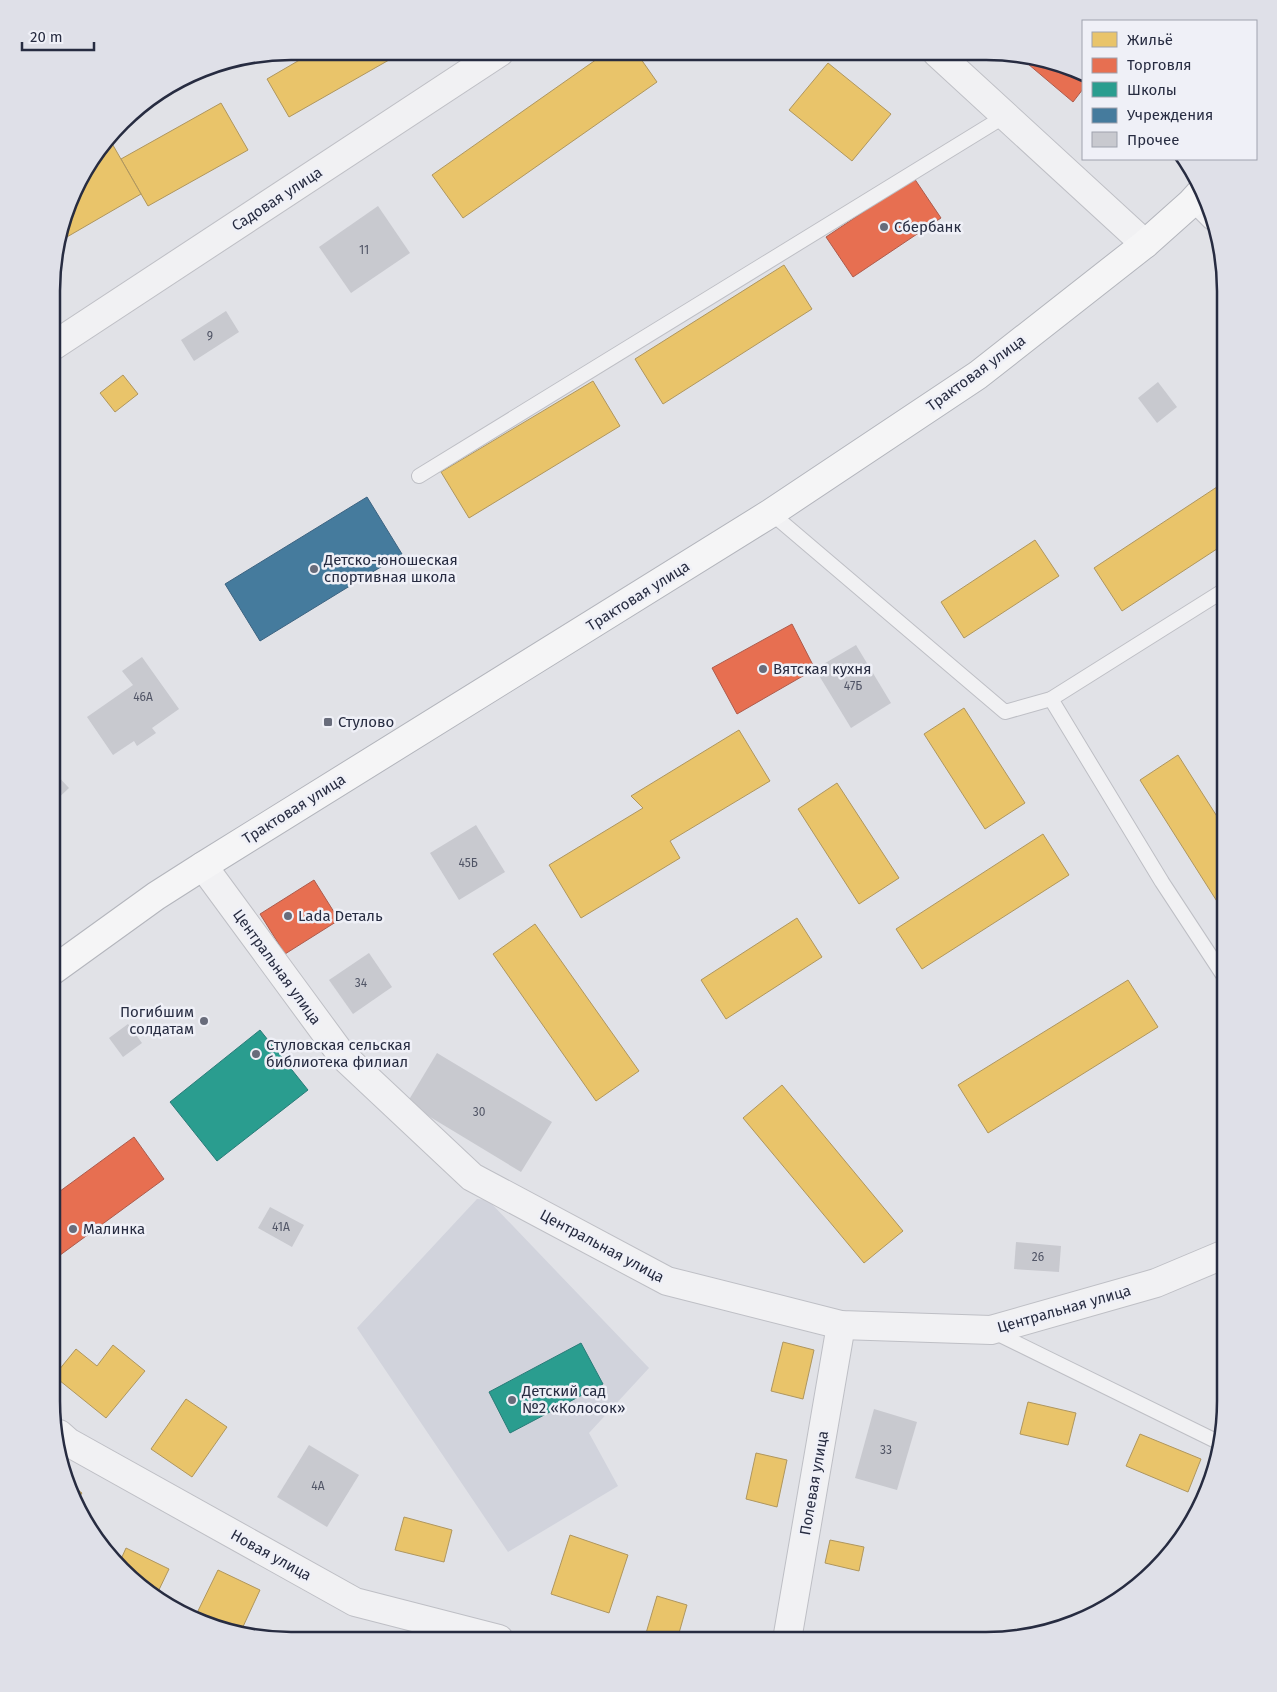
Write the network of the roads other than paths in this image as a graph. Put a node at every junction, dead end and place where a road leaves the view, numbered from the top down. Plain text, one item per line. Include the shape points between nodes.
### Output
1 (488, 60) edge
2 (945, 60) edge
3 (1005, 116) junction
4 (1201, 206) edge
5 (1146, 244) junction
6 (60, 341) edge
7 (419, 476) dead end
8 (771, 513) junction
9 (1217, 595) edge
10 (1051, 699) junction
11 (203, 866) junction
12 (60, 965) edge
13 (1217, 966) edge
14 (1217, 1257) edge
15 (841, 1325) junction
16 (992, 1330) junction
17 (63, 1437) edge
18 (1214, 1440) edge
19 (472, 1632) edge
20 (788, 1632) edge

1 - 6 street, Садовая улица
2 - 3 street
3 - 5 street
3 - 7 lane
4 - 5 highway, Трактовая улица
5 - 8 highway, Трактовая улица via 978,376
8 - 10 lane via 1005,712
8 - 11 highway, Трактовая улица
9 - 10 lane
10 - 13 lane
11 - 12 highway, Трактовая улица
11 - 15 street, Центральная улица via 341,1054 472,1177 667,1281
14 - 16 street, Центральная улица via 1156,1283
15 - 16 street, Центральная улица
15 - 20 street, Полевая улица
16 - 18 lane
17 - 19 street, Новая улица via 355,1602

